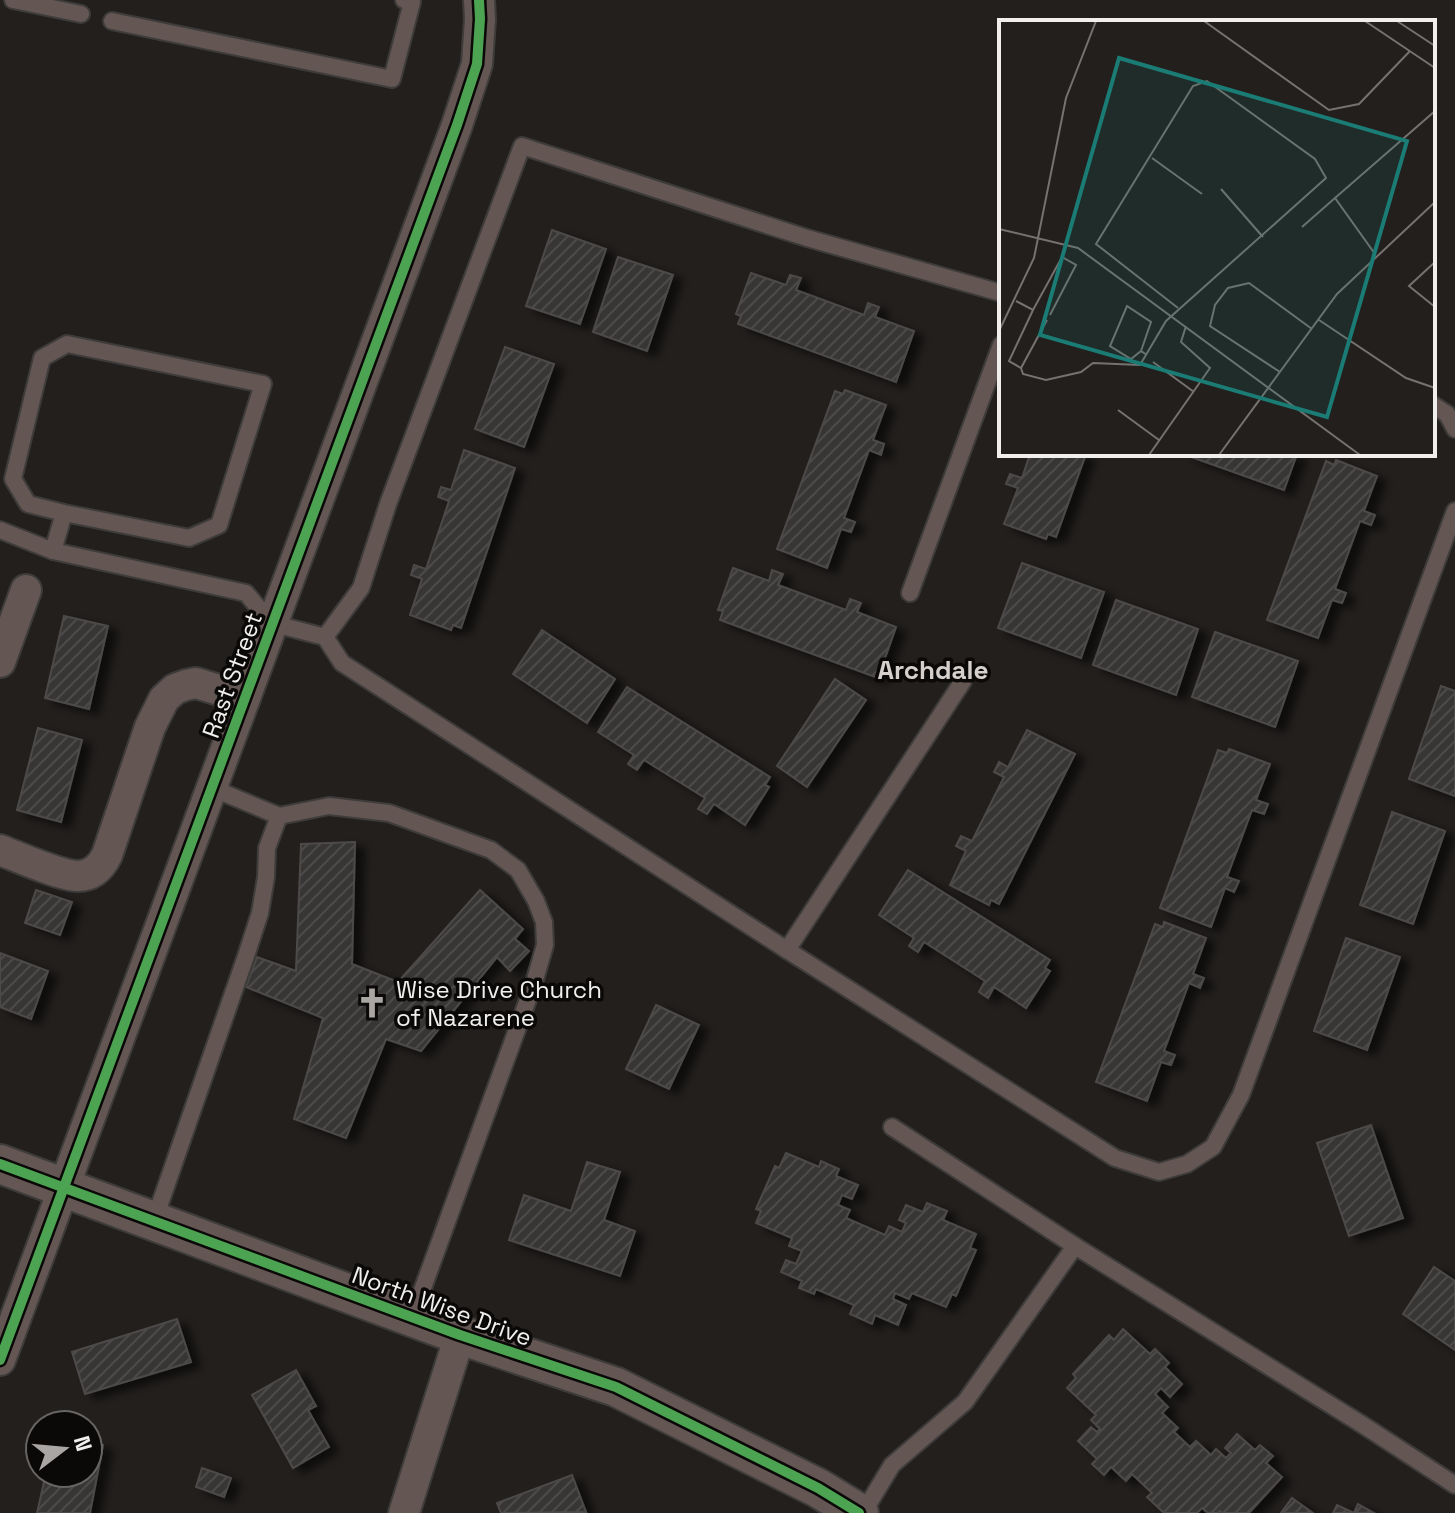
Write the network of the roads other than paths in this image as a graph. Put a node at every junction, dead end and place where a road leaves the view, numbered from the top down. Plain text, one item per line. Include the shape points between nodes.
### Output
1 (13, 0) edge
2 (404, 0) edge
3 (479, 0) edge
4 (81, 14) dead end
5 (112, 21) dead end
6 (999, 292) edge
7 (999, 350) edge
8 (1435, 406) edge
9 (1455, 429) edge
10 (1455, 511) edge
11 (64, 513) junction
12 (0, 530) edge
13 (53, 551) junction
14 (26, 590) dead end
15 (910, 593) dead end
16 (271, 623) junction
17 (325, 637) junction
18 (0, 662) edge
19 (963, 681) dead end
20 (245, 698) junction
21 (212, 788) junction
22 (279, 816) junction
23 (0, 850) edge
24 (787, 950) junction
25 (892, 1127) dead end
26 (0, 1164) edge
27 (64, 1187) junction
28 (154, 1221) junction
29 (1075, 1246) junction
30 (412, 1318) junction
31 (460, 1335) junction
32 (0, 1360) edge
33 (1455, 1485) edge
34 (404, 1513) edge
35 (861, 1513) edge

1 - 4 lane
2 - 5 lane via 412,2 392,79
3 - 16 street, Rast Street via 477,64 457,125
6 - 17 lane via 807,238 522,146 361,588
7 - 15 lane
8 - 9 lane
10 - 24 lane via 1241,1095 1213,1147 1187,1164 1159,1172 1115,1158
11 - 11 lane via 189,538 219,525 263,384 67,344 42,358 13,479 28,504
11 - 13 lane
12 - 13 lane
13 - 16 lane via 246,593
14 - 18 street
16 - 17 lane
16 - 20 street, Rast Street
17 - 24 lane via 342,663
19 - 24 lane
20 - 21 street, Rast Street
20 - 23 street via 196,683 175,689 164,699 107,855 94,872 62,873
21 - 22 lane
21 - 27 street, Rast Street
22 - 28 lane via 267,848 255,927
22 - 30 lane via 329,806 389,813 491,850 518,870 544,922 545,945 534,983
25 - 29 lane
26 - 27 street, North Wise Drive
27 - 28 street, North Wise Drive
27 - 32 street, Rast Street
28 - 30 street, North Wise Drive
29 - 33 lane
29 - 35 lane via 965,1402 892,1465
30 - 31 street, North Wise Drive
31 - 34 street
31 - 35 street, North Wise Drive via 616,1387

